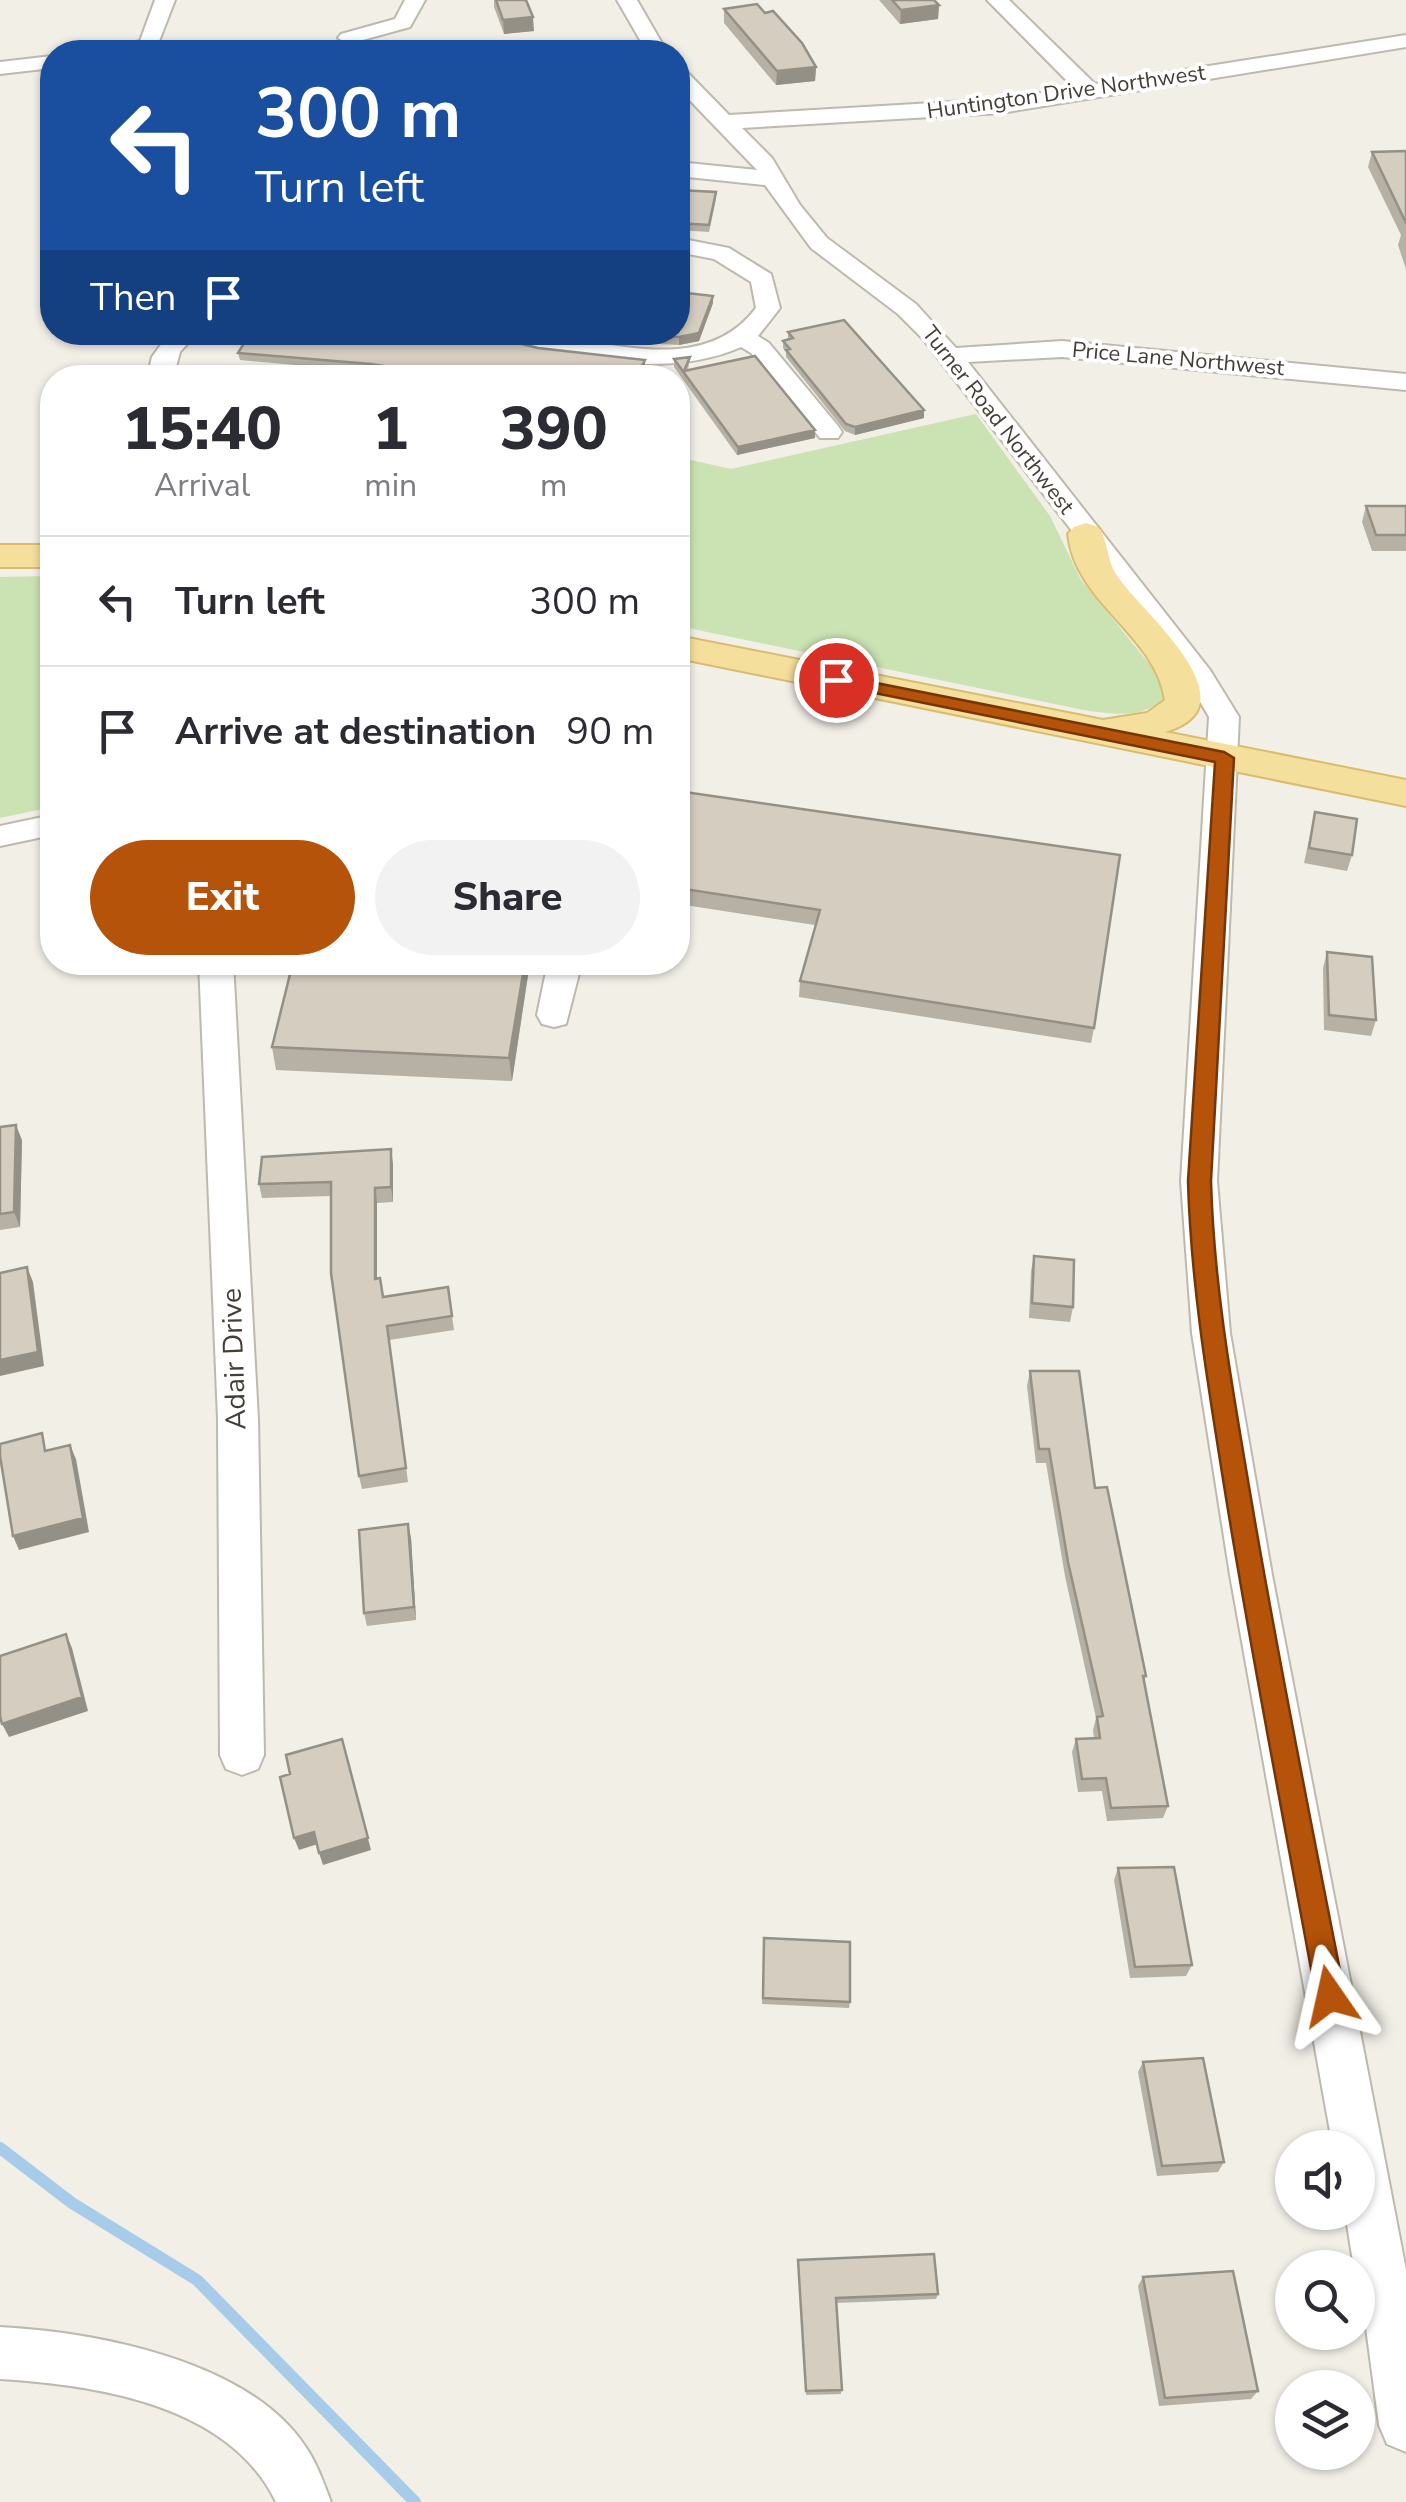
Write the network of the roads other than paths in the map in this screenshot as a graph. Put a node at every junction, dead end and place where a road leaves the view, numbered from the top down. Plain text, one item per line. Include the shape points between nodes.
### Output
1 (165, 0) edge
2 (416, 0) edge
3 (626, 0) edge
4 (997, 0) edge
5 (348, 38) dead end
6 (151, 40) edge
7 (650, 40) edge
8 (1406, 41) edge
9 (40, 63) edge
10 (0, 68) edge
11 (690, 88) edge
12 (1091, 92) junction
13 (724, 122) junction
14 (690, 170) edge
15 (774, 179) junction
16 (690, 247) edge
17 (742, 337) junction
18 (575, 345) edge
19 (949, 356) junction
20 (1406, 382) edge
21 (828, 432) dead end
22 (1086, 534) junction
23 (0, 556) edge
24 (40, 556) edge
25 (690, 649) edge
26 (1093, 732) junction
27 (1224, 758) junction
28 (1406, 792) edge
29 (40, 828) edge
30 (0, 836) edge
31 (217, 975) edge
32 (563, 975) edge
33 (554, 1015) dead end
34 (242, 1755) dead end
35 (0, 2353) edge
36 (1406, 2425) edge
37 (304, 2502) edge

1 - 6 street
2 - 5 street via 403,23
3 - 7 street
4 - 12 street
8 - 12 street, Huntington Drive Northwest
9 - 10 street
11 - 13 street, Turner Road Northwest
12 - 13 street, Huntington Drive Northwest via 983,108
13 - 15 street, Turner Road Northwest
14 - 15 street
15 - 19 street, Turner Road Northwest via 819,243 907,308
16 - 17 street via 721,253 762,279 768,308
17 - 18 street via 652,356
17 - 21 street via 760,348
19 - 20 street, Price Lane Northwest via 1062,349
19 - 22 street, Turner Road Northwest
22 - 26 main road via 1099,576 1166,659 1184,700 1180,710 1156,722
22 - 27 street, Turner Road Northwest via 1218,702 1226,728
23 - 24 main road
25 - 26 main road
26 - 27 main road
27 - 28 main road
27 - 36 street, Turner Road Northwest via 1200,1181 1211,1333
29 - 30 street
31 - 34 street, Adair Drive via 238,1419
32 - 33 street
35 - 37 street via 120,2370 244,2419 297,2477

